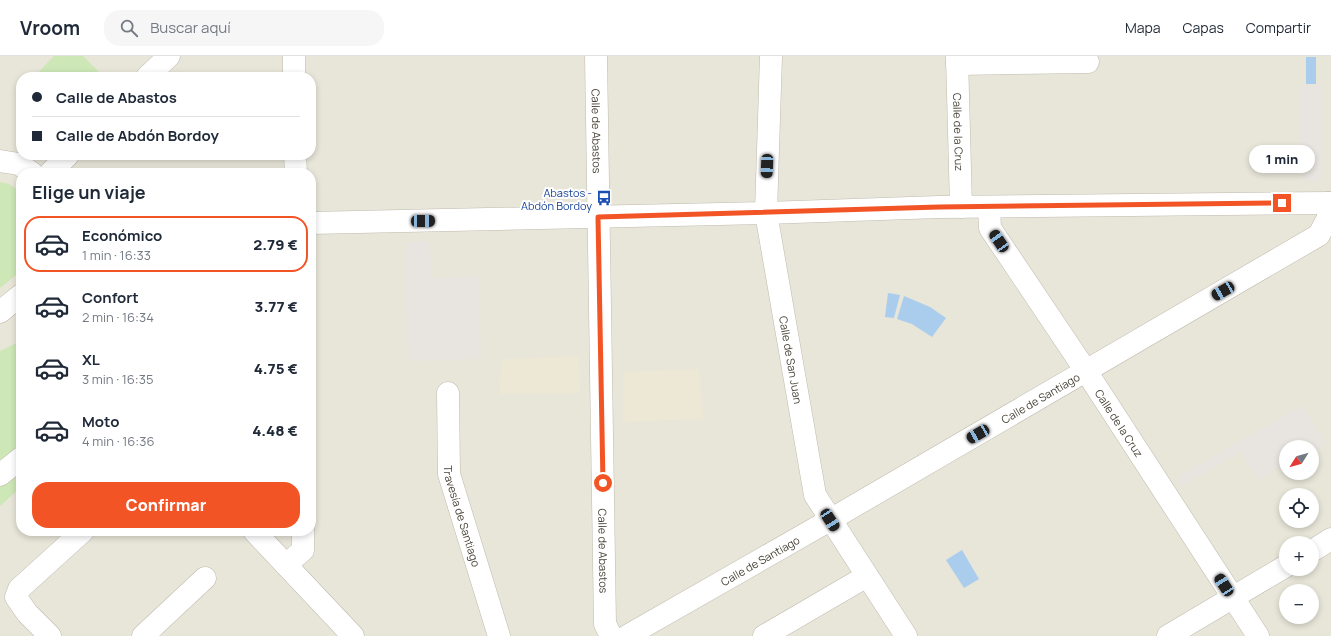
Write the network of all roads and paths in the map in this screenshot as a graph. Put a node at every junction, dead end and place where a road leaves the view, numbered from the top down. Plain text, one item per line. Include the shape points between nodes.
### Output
1 (169, 56) edge
2 (294, 56) edge
3 (596, 56) edge
4 (771, 56) edge
5 (957, 60) edge
6 (1088, 62) dead end
7 (152, 72) edge
8 (294, 72) edge
9 (63, 160) edge
10 (0, 161) edge
11 (25, 168) edge
12 (55, 168) edge
13 (1330, 203) edge
14 (961, 207) junction
15 (989, 207) junction
16 (766, 213) junction
17 (598, 217) junction
18 (316, 223) edge
19 (16, 300) edge
20 (0, 312) edge
21 (1086, 371) junction
22 (448, 393) dead end
23 (16, 462) edge
24 (0, 475) edge
25 (830, 520) junction
26 (77, 536) edge
27 (259, 536) edge
28 (303, 536) edge
29 (1331, 539) edge
30 (1319, 547) edge
31 (286, 565) junction
32 (1279, 570) edge
33 (867, 576) junction
34 (205, 578) dead end
35 (1233, 599) junction
36 (50, 636) edge
37 (142, 636) edge
38 (353, 636) edge
39 (499, 636) edge
40 (611, 636) edge
41 (627, 636) edge
42 (764, 636) edge
43 (906, 636) edge
44 (1168, 636) edge
45 (1258, 636) edge

1 - 7 street
2 - 8 street
3 - 17 street, Calle de Abastos
4 - 16 street, Calle de San Juan
5 - 6 street
5 - 14 street, Calle de la Cruz
9 - 12 street
10 - 11 street via 19,164
13 - 15 street
13 - 21 street, Calle de Santiago via 1328,218 1318,235
14 - 15 street
14 - 16 street
15 - 21 street, Calle de la Cruz via 990,228
16 - 17 street
16 - 25 street, Calle de San Juan via 815,495
17 - 18 street
17 - 40 street, Calle de Abastos via 605,624
19 - 20 street
21 - 25 street, Calle de Santiago
21 - 35 street, Calle de la Cruz
22 - 39 street, Travesía de Santiago via 449,474
23 - 24 street
25 - 33 street, Calle de San Juan
25 - 41 street, Calle de Santiago
26 - 36 street via 19,589 16,597
27 - 31 street
28 - 31 street via 304,550
29 - 30 street
31 - 38 street
32 - 35 street
33 - 42 street
33 - 43 street, Calle de San Juan
34 - 37 street
35 - 44 street
35 - 45 street, Calle de la Cruz

